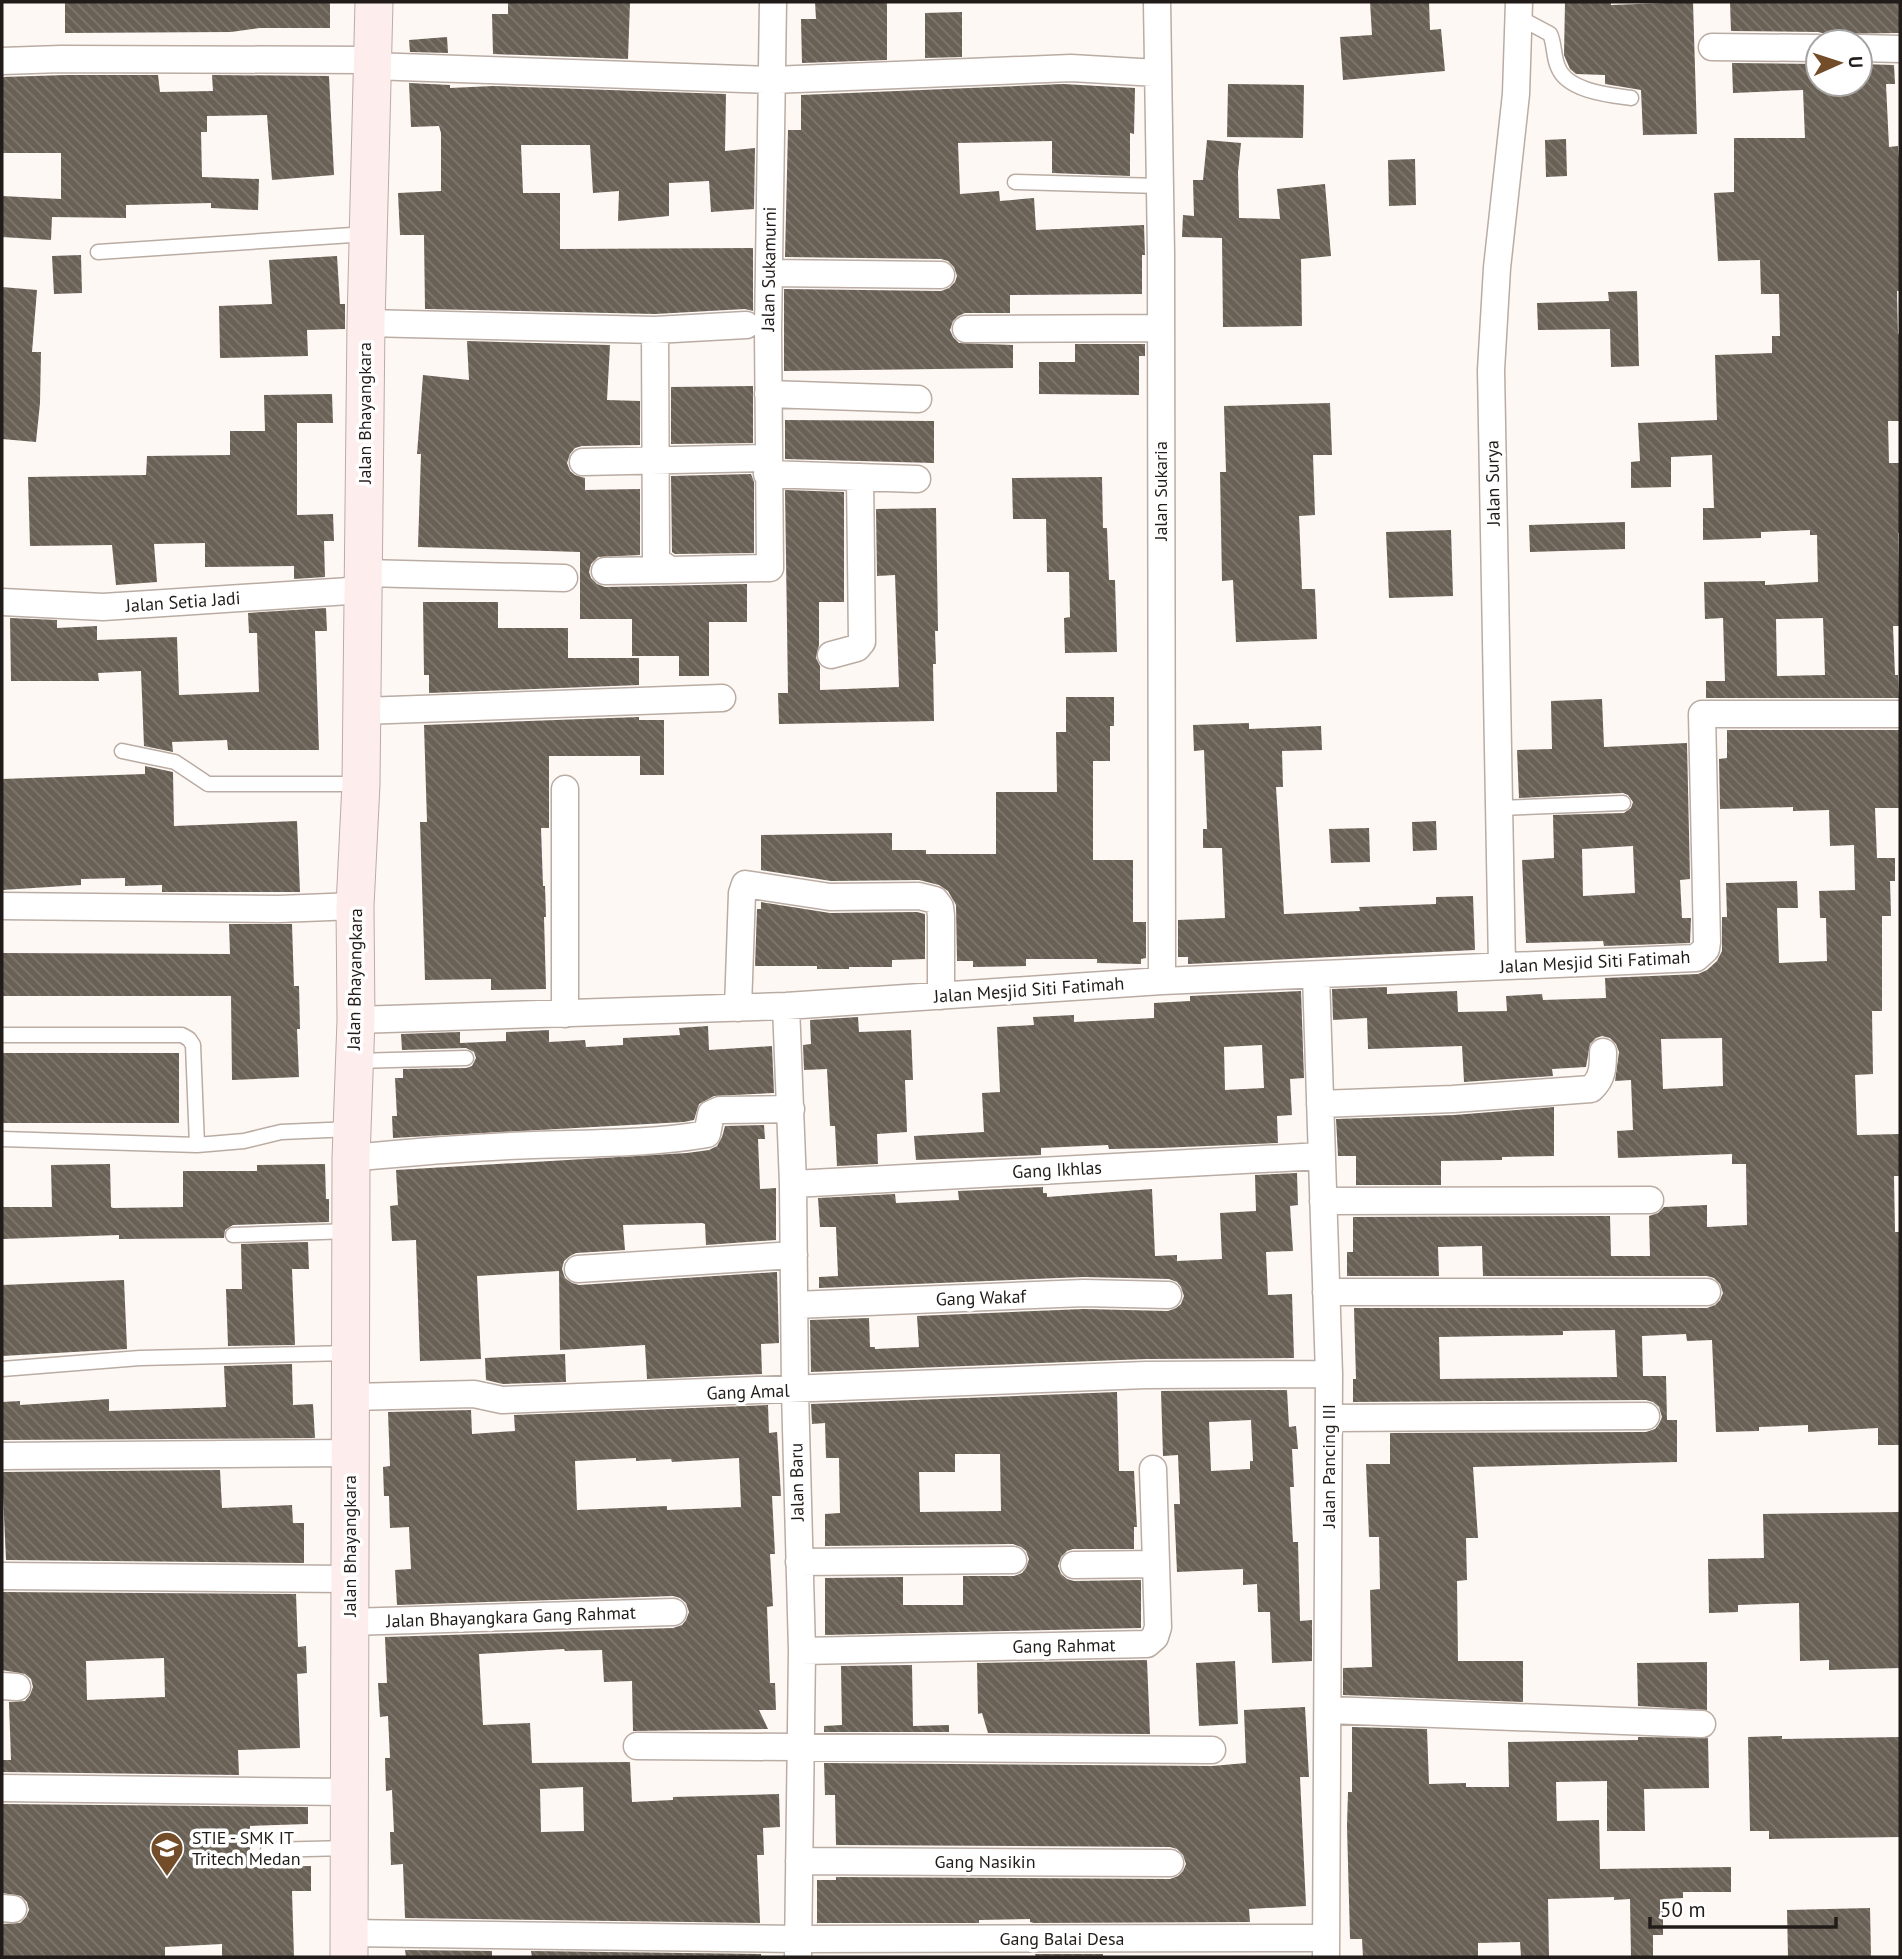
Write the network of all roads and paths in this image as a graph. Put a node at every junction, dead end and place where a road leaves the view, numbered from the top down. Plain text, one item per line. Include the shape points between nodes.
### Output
1 (373, 2) edge
2 (773, 2) edge
3 (1157, 2) edge
4 (1520, 10) edge
5 (1712, 47) dead end
6 (1804, 48) edge
7 (1874, 48) edge
8 (1900, 49) edge
9 (2, 61) edge
10 (371, 63) junction
11 (1157, 73) junction
12 (772, 80) junction
13 (1631, 98) dead end
14 (1015, 183) dead end
15 (1159, 186) junction
16 (368, 234) junction
17 (97, 253) dead end
18 (769, 273) junction
19 (941, 275) dead end
20 (366, 323) junction
21 (746, 325) dead end
22 (1161, 328) junction
23 (966, 329) dead end
24 (655, 330) junction
25 (768, 394) junction
26 (918, 399) dead end
27 (583, 462) dead end
28 (656, 462) junction
29 (767, 466) junction
30 (860, 477) junction
31 (916, 479) dead end
32 (670, 570) junction
33 (605, 571) dead end
34 (564, 578) dead end
35 (364, 581) junction
36 (2, 602) edge
37 (831, 655) dead end
38 (722, 698) dead end
39 (362, 711) junction
40 (1900, 714) edge
41 (122, 751) dead end
42 (360, 784) junction
43 (565, 789) dead end
44 (1623, 803) dead end
45 (1499, 808) junction
46 (2, 906) edge
47 (355, 906) junction
48 (1502, 966) junction
49 (1316, 975) junction
50 (1161, 981) junction
51 (941, 996) junction
52 (786, 1006) junction
53 (738, 1008) junction
54 (565, 1014) junction
55 (356, 1020) junction
56 (2, 1035) edge
57 (1603, 1052) dead end
58 (466, 1058) dead end
59 (354, 1062) junction
60 (1320, 1104) junction
61 (791, 1109) junction
62 (2, 1139) edge
63 (352, 1143) junction
64 (197, 1145) junction
65 (1321, 1156) junction
66 (793, 1184) junction
67 (1650, 1200) dead end
68 (1323, 1201) junction
69 (352, 1230) junction
70 (233, 1235) dead end
71 (794, 1255) junction
72 (578, 1269) dead end
73 (1326, 1292) junction
74 (1707, 1292) dead end
75 (1168, 1295) dead end
76 (795, 1305) junction
77 (351, 1353) junction
78 (2, 1368) edge
79 (1329, 1374) junction
80 (795, 1391) junction
81 (351, 1397) junction
82 (1646, 1416) dead end
83 (1329, 1418) junction
84 (351, 1453) junction
85 (2, 1456) edge
86 (1153, 1469) dead end
87 (1013, 1560) dead end
88 (799, 1562) junction
89 (1155, 1564) junction
90 (1073, 1565) dead end
91 (2, 1576) edge
92 (349, 1578) junction
93 (673, 1612) dead end
94 (350, 1622) junction
95 (802, 1651) junction
96 (1329, 1710) junction
97 (1702, 1724) dead end
98 (637, 1746) dead end
99 (800, 1746) junction
100 (1212, 1750) dead end
101 (2, 1788) edge
102 (349, 1793) junction
103 (349, 1848) junction
104 (268, 1850) dead end
105 (799, 1861) junction
106 (1170, 1863) dead end
107 (349, 1945) edge
108 (798, 1948) edge
109 (1326, 1948) edge

1 - 10 main road, Jalan Bhayangkara
2 - 12 street, Jalan Sukamurni
3 - 11 street, Jalan Sukaria
4 - 13 lane via 1550,34 1565,78 1605,94
4 - 45 street, Jalan Surya via 1491,370
5 - 6 street
7 - 8 street
9 - 10 street
10 - 12 street
10 - 16 main road, Jalan Bhayangkara
11 - 12 street via 1071,68
11 - 15 street, Jalan Sukaria
12 - 18 street, Jalan Sukamurni
14 - 15 lane
15 - 22 street, Jalan Sukaria
16 - 17 lane
16 - 20 main road, Jalan Bhayangkara
18 - 19 street
18 - 25 street, Jalan Sukamurni
20 - 24 street
20 - 35 main road, Jalan Bhayangkara
21 - 24 street
22 - 23 street
22 - 50 street, Jalan Sukaria
24 - 28 street
25 - 26 street
25 - 29 street, Jalan Sukamurni
27 - 28 street
28 - 29 street
28 - 32 street via 656,560
29 - 30 street
29 - 32 street, Jalan Sukamurni via 770,569
30 - 31 street
30 - 37 street via 862,642 858,648
32 - 33 street
34 - 35 street, Jalan Setia Jadi
35 - 36 street, Jalan Setia Jadi via 103,607
35 - 39 main road, Jalan Bhayangkara
38 - 39 street
39 - 42 main road, Jalan Bhayangkara
40 - 48 street, Jalan Mesjid Siti Fatimah via 1702,714 1706,949 1684,960
41 - 42 lane via 175,762 208,784
42 - 47 main road, Jalan Bhayangkara
43 - 54 street
44 - 45 lane
45 - 48 street, Jalan Surya
46 - 47 street
47 - 55 main road, Jalan Bhayangkara
48 - 49 street, Jalan Mesjid Siti Fatimah
49 - 50 street, Jalan Mesjid Siti Fatimah
49 - 60 street, Jalan Pancing III
50 - 51 street, Jalan Mesjid Siti Fatimah
51 - 52 street, Jalan Mesjid Siti Fatimah
51 - 53 street via 941,916 935,900 919,896 830,897 746,884
52 - 53 street, Jalan Mesjid Siti Fatimah
52 - 61 street, Jalan Baru
53 - 54 street, Jalan Mesjid Siti Fatimah
54 - 55 street, Jalan Mesjid Siti Fatimah
55 - 59 main road, Jalan Bhayangkara
56 - 64 lane via 182,1035 193,1045
57 - 60 street via 1603,1070 1591,1088
58 - 59 lane
59 - 63 main road, Jalan Bhayangkara
60 - 65 street, Jalan Pancing III
61 - 63 street via 720,1110 710,1114 707,1134 617,1144
61 - 66 street, Jalan Baru
62 - 64 lane
63 - 64 lane via 281,1132
63 - 69 main road, Jalan Bhayangkara
65 - 66 street, Gang Ikhlas
65 - 68 street, Jalan Pancing III
66 - 71 street, Jalan Baru
67 - 68 street
68 - 73 street, Jalan Pancing III
69 - 70 lane
69 - 77 main road, Jalan Bhayangkara
71 - 72 street
71 - 76 street, Jalan Baru
73 - 74 street
73 - 79 street, Jalan Pancing III
75 - 76 street, Gang Wakaf via 1084,1293
76 - 80 street, Jalan Baru
77 - 78 lane via 140,1358
77 - 81 main road, Jalan Bhayangkara
79 - 80 street, Gang Amal via 1146,1375
79 - 83 street, Jalan Pancing III
80 - 81 street, Gang Amal via 502,1401 474,1394
80 - 88 street, Jalan Baru
81 - 84 main road, Jalan Bhayangkara
82 - 83 street
83 - 96 street, Jalan Pancing III
84 - 85 street
84 - 92 main road, Jalan Bhayangkara
86 - 89 street, Gang Rahmat
87 - 88 street
88 - 95 street, Jalan Baru
89 - 90 street
89 - 95 street, Gang Rahmat via 1157,1627 1147,1644
91 - 92 street
92 - 94 main road, Jalan Bhayangkara
93 - 94 street, Jalan Bhayangkara Gang Rahmat
94 - 102 main road, Jalan Bhayangkara
95 - 99 street, Jalan Baru
96 - 97 street
96 - 109 street, Jalan Pancing III
98 - 99 street
99 - 100 street
99 - 105 street, Jalan Baru
101 - 102 street
102 - 103 main road, Jalan Bhayangkara
103 - 104 lane
103 - 107 main road, Jalan Bhayangkara
105 - 106 street, Gang Nasikin
105 - 108 street, Jalan Baru
107 - 108 street, Gang Balai Desa
108 - 109 street, Gang Balai Desa

